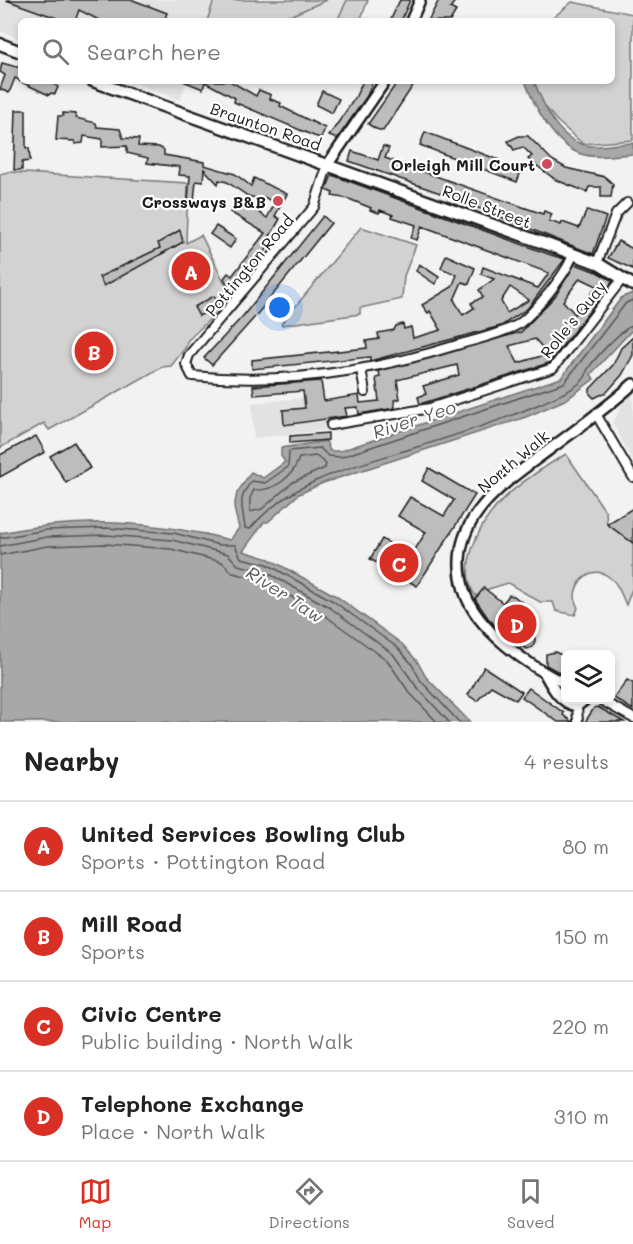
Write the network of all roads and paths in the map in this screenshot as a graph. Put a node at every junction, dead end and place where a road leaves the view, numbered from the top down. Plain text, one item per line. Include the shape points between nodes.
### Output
1 (420, 0) edge
2 (412, 18) edge
3 (0, 44) edge
4 (18, 51) edge
5 (101, 84) edge
6 (383, 84) edge
7 (328, 164) junction
8 (627, 203) dead end
9 (573, 254) junction
10 (597, 263) junction
11 (630, 282) edge
12 (362, 369) junction
13 (633, 384) edge
14 (365, 392) dead end
15 (596, 414) junction
16 (330, 425) dead end
17 (633, 477) edge
18 (545, 674) junction
19 (561, 682) edge
20 (579, 704) edge
21 (609, 704) edge
22 (577, 706) junction
23 (633, 718) edge
24 (578, 722) edge

1 - 2 street
3 - 4 main road
5 - 7 main road, Braunton Road
6 - 7 street
7 - 9 main road, Rolle Street
7 - 12 street, Pottington Road via 314,207 189,355 186,364 192,376 252,380
8 - 10 street via 616,214
9 - 10 main road, Rolle Street
9 - 12 street via 567,268 515,326 421,356
10 - 11 main road, Rolle Street
11 - 16 street, Rolle's Quay via 553,368 430,408
12 - 14 street
13 - 15 street, North Walk
15 - 17 street
15 - 18 street, North Walk via 500,486 475,515 462,542 460,577 470,606 487,627
18 - 19 street, North Walk
18 - 22 street via 558,694
20 - 22 street
21 - 23 street
22 - 24 street

